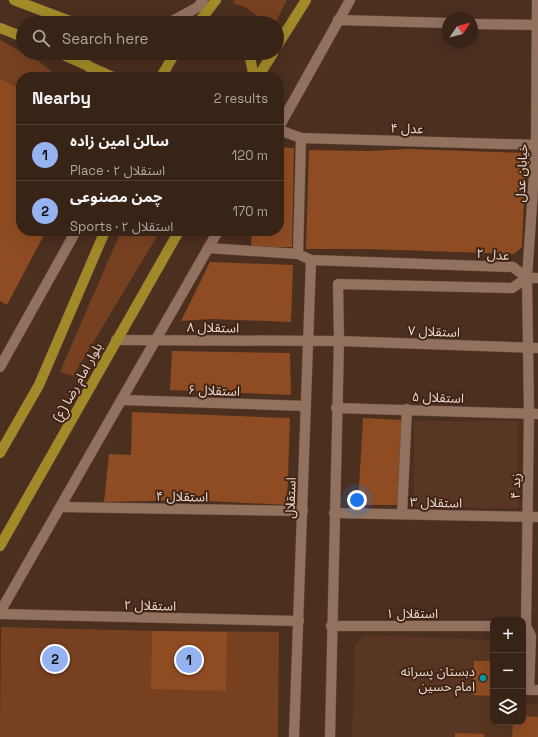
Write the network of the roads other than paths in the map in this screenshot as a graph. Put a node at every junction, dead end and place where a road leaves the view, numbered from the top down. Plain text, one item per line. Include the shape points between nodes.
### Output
1 (14, 0) edge
2 (203, 0) edge
3 (216, 0) edge
4 (306, 0) edge
5 (350, 0) edge
6 (538, 0) edge
7 (56, 16) edge
8 (182, 16) edge
9 (203, 16) edge
10 (338, 20) junction
11 (442, 23) edge
12 (478, 24) edge
13 (537, 25) edge
14 (0, 28) edge
15 (16, 35) edge
16 (284, 35) edge
17 (76, 60) edge
18 (171, 60) edge
19 (250, 60) edge
20 (269, 60) edge
21 (88, 65) junction
22 (92, 72) edge
23 (103, 72) edge
24 (164, 72) edge
25 (253, 72) edge
26 (261, 72) edge
27 (284, 120) edge
28 (284, 131) edge
29 (301, 138) junction
30 (537, 146) edge
31 (73, 236) edge
32 (103, 236) edge
33 (176, 236) edge
34 (215, 236) edge
35 (208, 248) junction
36 (298, 254) junction
37 (311, 260) junction
38 (527, 278) junction
39 (538, 278) edge
40 (533, 326) edge
41 (116, 340) junction
42 (156, 340) junction
43 (309, 341) junction
44 (339, 341) junction
45 (533, 348) edge
46 (0, 367) edge
47 (122, 400) junction
48 (306, 406) junction
49 (336, 408) junction
50 (407, 409) junction
51 (534, 413) edge
52 (0, 453) edge
53 (61, 507) junction
54 (303, 511) junction
55 (334, 513) junction
56 (402, 514) junction
57 (528, 517) junction
58 (538, 517) edge
59 (0, 546) edge
60 (0, 613) edge
61 (525, 617) edge
62 (299, 622) junction
63 (332, 626) junction
64 (490, 626) edge
65 (526, 626) edge
66 (538, 626) edge
67 (526, 628) edge
68 (538, 690) edge
69 (294, 737) edge
70 (330, 737) edge

1 - 7 main road
2 - 8 street via 198,7
3 - 9 main road
4 - 16 main road
5 - 10 street
6 - 13 street, خیابان عدل
10 - 11 street
10 - 27 street
12 - 13 street
13 - 30 street, خیابان عدل
14 - 15 main road
17 - 21 main road
18 - 24 main road
19 - 25 main road
20 - 26 main road
21 - 22 street
21 - 23 main road
28 - 29 street, عدل ۴
29 - 30 street, عدل ۴
29 - 36 street
30 - 38 street, خیابان عدل
31 - 46 street
32 - 52 main road via 40,384
33 - 41 main road, بلوار امام رضا (ع)
34 - 35 street
35 - 36 street
35 - 42 street
36 - 37 street
37 - 38 street, عدل ۲ via 513,267
37 - 43 street, استقلال
38 - 39 street
38 - 40 street, خیابان عدل
38 - 44 street via 512,288 338,284
40 - 45 street, خیابان عدل
41 - 42 street, استقلال ۸
41 - 59 main road, بلوار امام رضا (ع)
42 - 43 street, استقلال ۸
42 - 47 street
43 - 44 street, استقلال ۸
43 - 48 street, استقلال
44 - 45 street, استقلال ۷
44 - 49 street
45 - 51 street, زید ۴
47 - 48 street, استقلال ۶
47 - 53 street
48 - 54 street, استقلال
49 - 50 street, استقلال ۵
49 - 55 street
50 - 51 street, استقلال ۵
50 - 56 street
51 - 57 street, زید ۴
53 - 54 street, استقلال ۴
53 - 60 street
54 - 62 street, استقلال
55 - 56 street, استقلال ۳
55 - 63 street
56 - 57 street, استقلال ۳
57 - 58 street, استقلال ۳
57 - 61 street, زید ۴
60 - 62 street, استقلال ۲
62 - 69 street, استقلال
63 - 64 street, استقلال ۱
63 - 70 street
65 - 66 street
67 - 68 street, زید ۴ via 531,636 529,690

